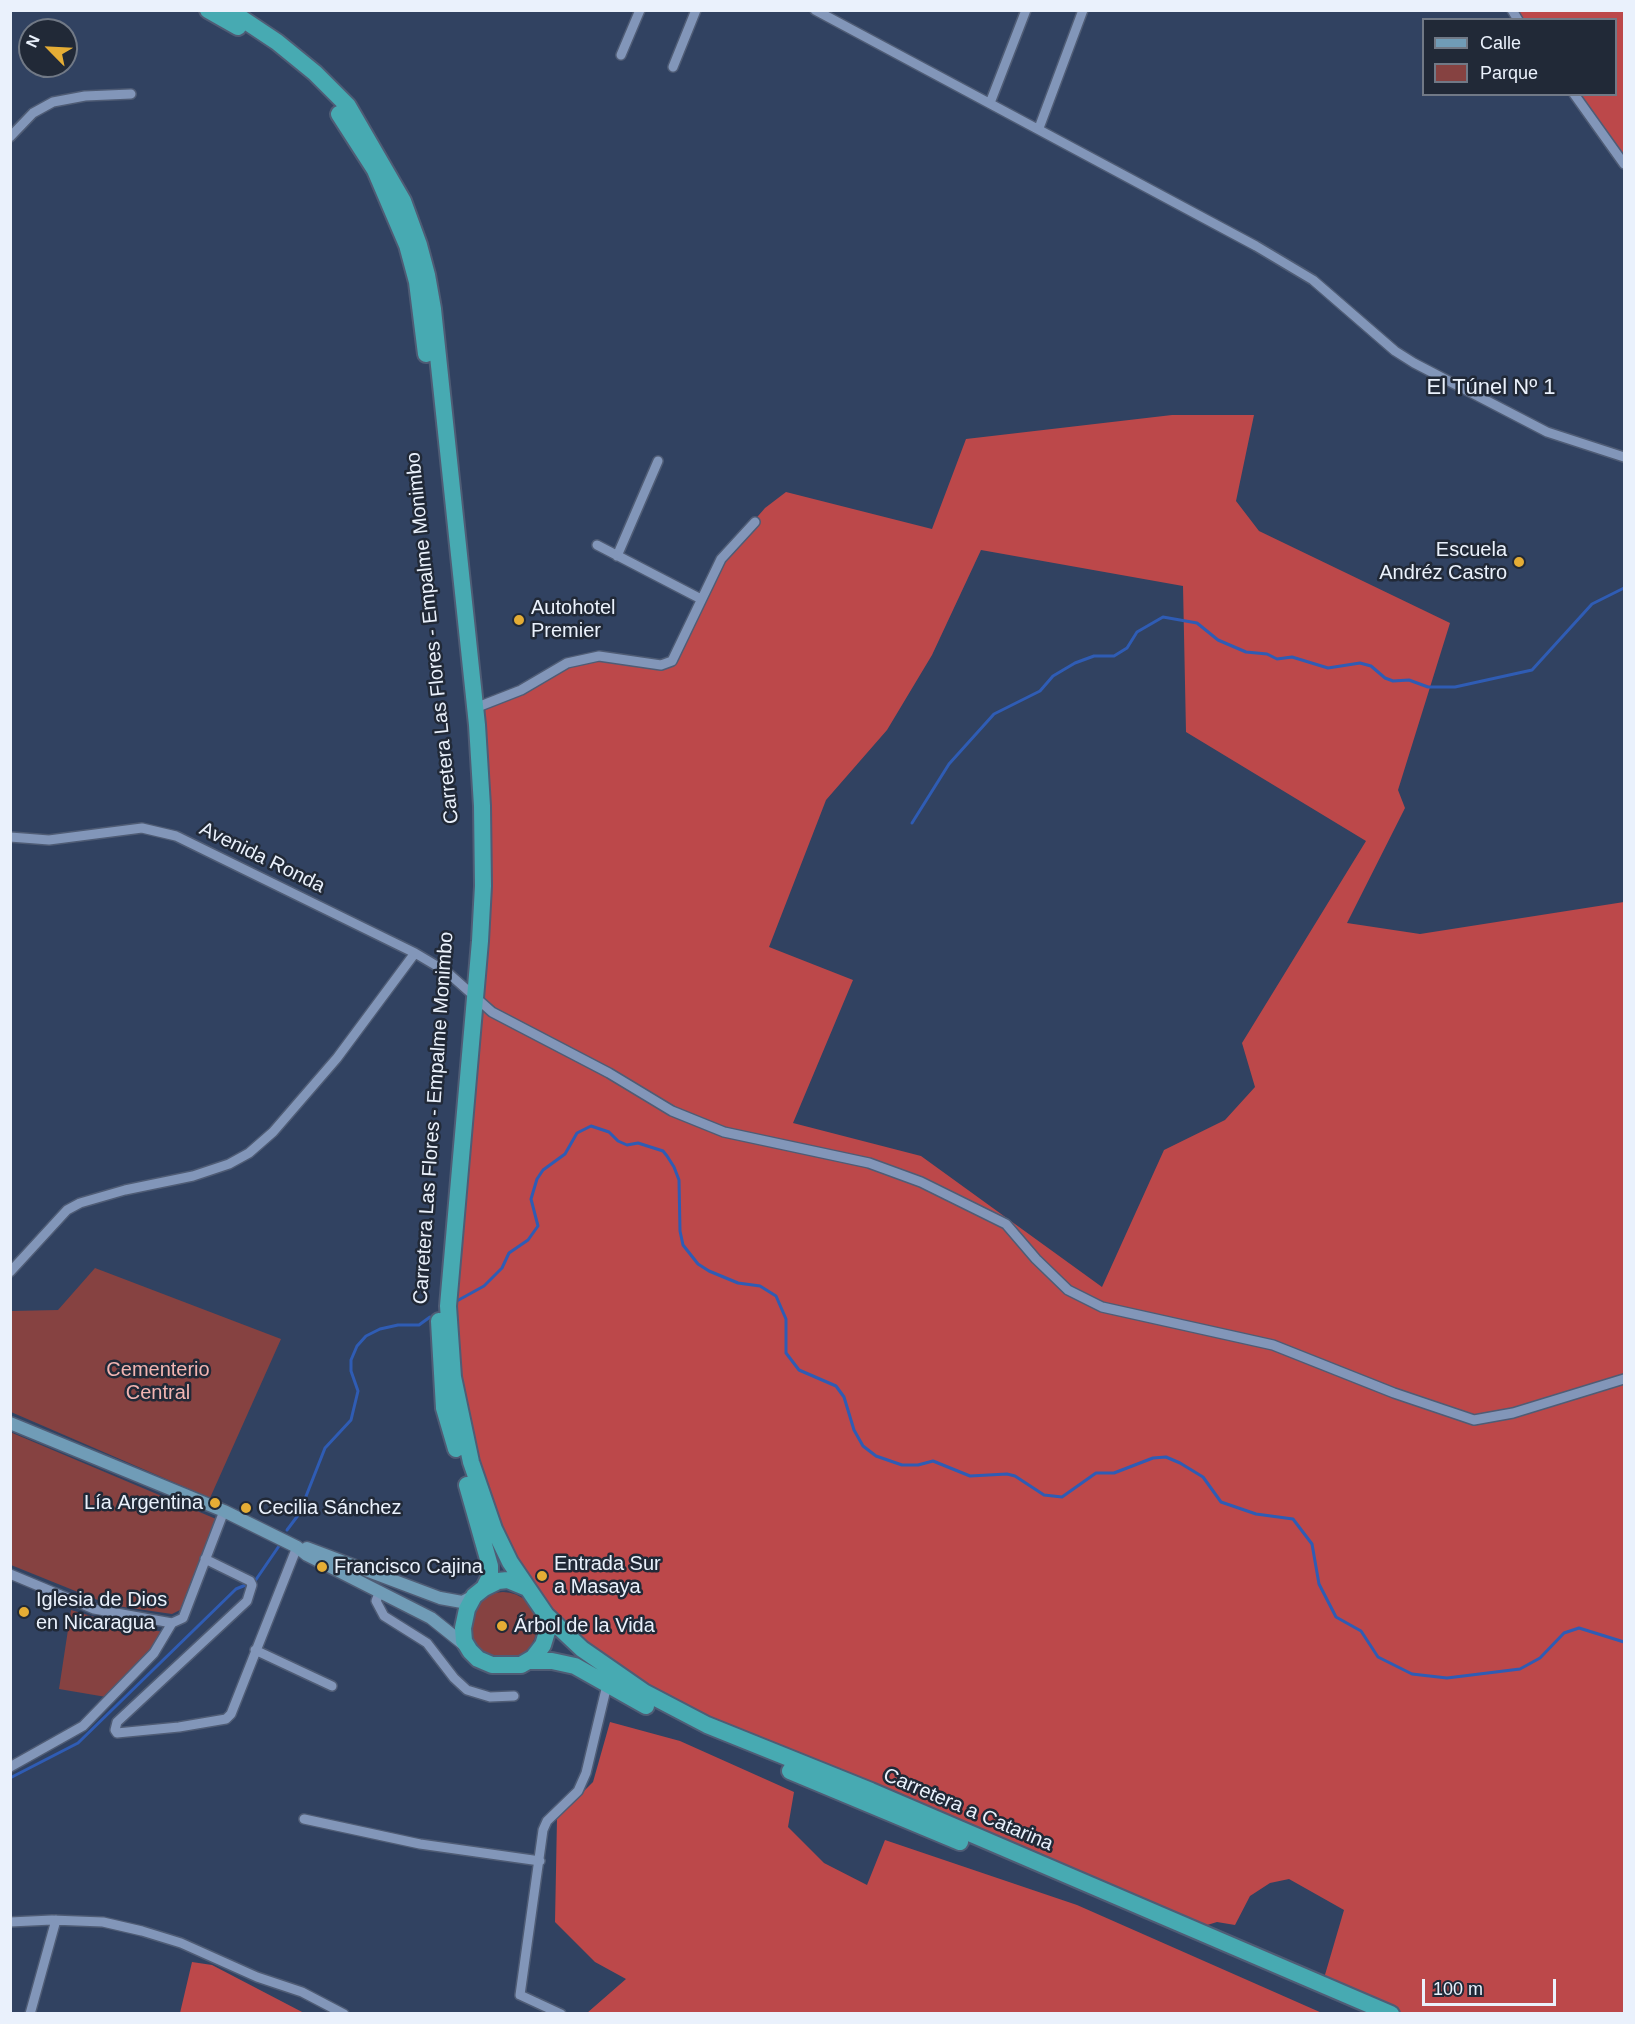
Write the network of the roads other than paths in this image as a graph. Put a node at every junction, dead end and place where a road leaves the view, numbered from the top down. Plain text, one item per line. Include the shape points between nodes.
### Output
1 (208, 10) edge
2 (230, 10) edge
3 (640, 10) edge
4 (696, 10) edge
5 (815, 10) edge
6 (1026, 10) edge
7 (1083, 10) edge
8 (828, 15) edge
9 (621, 55) dead end
10 (673, 67) dead end
11 (132, 94) dead end
12 (1575, 96) edge
13 (990, 104) junction
14 (1039, 128) junction
15 (10, 137) edge
16 (1624, 164) edge
17 (1624, 457) edge
18 (658, 461) dead end
19 (754, 522) dead end
20 (597, 545) dead end
21 (617, 556) junction
22 (701, 599) junction
23 (475, 708) junction
24 (10, 837) edge
25 (415, 953) junction
26 (470, 992) junction
27 (10, 1272) edge
28 (1624, 1379) edge
29 (10, 1423) edge
30 (224, 1511) junction
31 (297, 1547) junction
32 (205, 1558) junction
33 (10, 1574) edge
34 (525, 1587) junction
35 (380, 1591) junction
36 (479, 1592) junction
37 (546, 1615) junction
38 (172, 1623) junction
39 (468, 1648) junction
40 (255, 1650) junction
41 (529, 1661) junction
42 (607, 1685) junction
43 (332, 1686) dead end
44 (514, 1696) dead end
45 (10, 1767) edge
46 (304, 1819) dead end
47 (540, 1861) junction
48 (56, 1920) junction
49 (10, 1923) edge
50 (30, 2013) edge
51 (344, 2013) edge
52 (561, 2013) edge
53 (1369, 2013) edge
54 (1391, 2013) edge

1 - 26 highway, Carretera Las Flores - Empalme Monimbo via 286,61 318,89 342,118 393,207 417,282 474,802
2 - 23 highway, Carretera Las Flores - Empalme Monimbo via 278,42 348,106 392,178 412,223 433,309
3 - 9 street
4 - 10 street
5 - 8 street
6 - 13 street
7 - 14 street
8 - 13 street
11 - 15 street via 53,102 33,113
12 - 16 street
13 - 14 street
14 - 17 street via 1313,280 1414,363 1547,432
18 - 21 street
19 - 22 street via 721,559
20 - 21 street
21 - 22 street
22 - 23 street via 672,661 661,665 599,656 567,663 521,690
23 - 26 highway, Carretera Las Flores - Empalme Monimbo via 483,874
24 - 25 street, Avenida Ronda via 50,840 142,828 176,836
25 - 26 street, Avenida Ronda via 447,972
25 - 27 street via 337,1058 273,1132 249,1153 193,1176 80,1203 67,1210
26 - 28 street, Avenida Ronda via 492,1012 672,1111 724,1132 869,1163 921,1182 1006,1224 1068,1290 1102,1307 1273,1345 1474,1420 1513,1413
26 - 34 highway, Carretera Las Flores - Empalme Monimbo via 448,1306 453,1377 462,1429 483,1498 500,1544
26 - 36 highway, Carretera Las Flores - Empalme Monimbo via 439,1344 444,1408 490,1566 490,1576
29 - 30 street
30 - 31 street
30 - 32 street
31 - 35 street
31 - 36 street via 311,1548 450,1602 462,1602
31 - 40 street
32 - 38 street via 183,1617
32 - 40 street via 250,1581 247,1601 117,1722 115,1730 122,1733 226,1719
33 - 38 street via 94,1609
34 - 36 highway via 506,1580
34 - 37 highway
35 - 39 street via 444,1626
35 - 44 street via 376,1601 384,1616 428,1643 467,1690 490,1697
36 - 39 highway via 466,1609 463,1623
37 - 41 highway via 546,1638
37 - 54 highway, Carretera a Catarina via 613,1673 707,1725
38 - 45 street via 154,1653 83,1726
39 - 41 highway via 478,1659 492,1665 510,1667
40 - 43 street
41 - 42 highway, Carretera a Catarina via 570,1664
42 - 47 street via 586,1773 578,1791 547,1821
42 - 53 highway, Carretera a Catarina via 762,1760
46 - 47 street via 420,1844
47 - 52 street via 520,1995
48 - 49 street
48 - 50 street
48 - 51 street via 104,1923 181,1943

